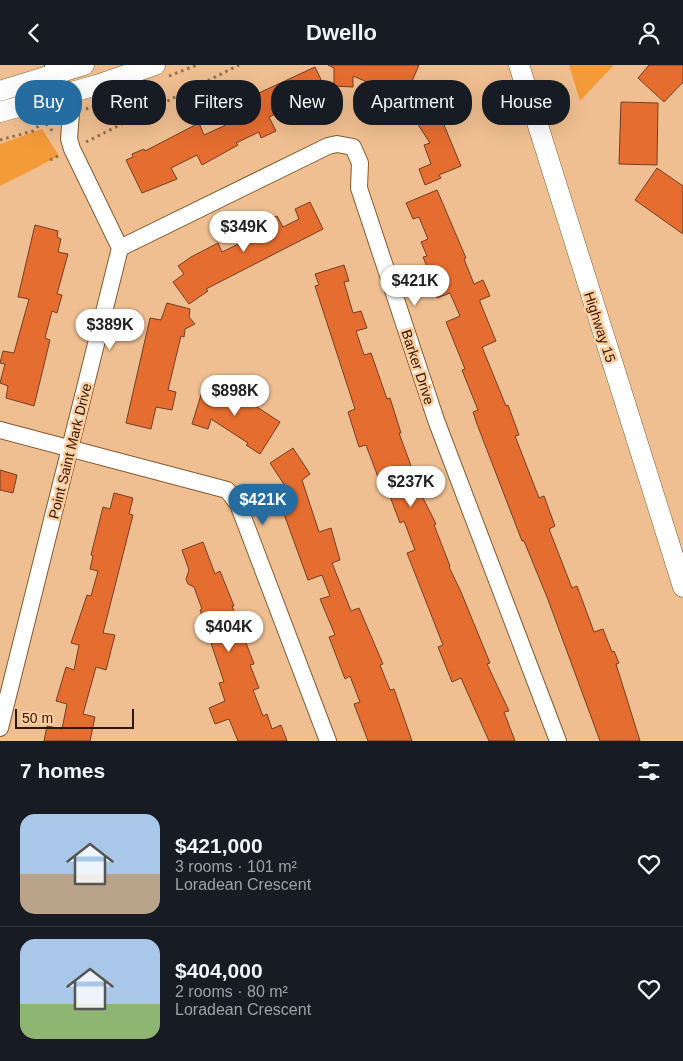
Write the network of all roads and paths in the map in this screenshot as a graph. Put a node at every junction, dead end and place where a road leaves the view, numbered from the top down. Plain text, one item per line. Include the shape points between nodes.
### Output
1 (84, 65) edge
2 (155, 65) edge
3 (239, 65) edge
4 (519, 65) edge
5 (55, 70) edge
6 (82, 89) edge
7 (0, 91) edge
8 (15, 108) edge
9 (0, 112) edge
10 (38, 125) edge
11 (71, 125) edge
12 (0, 139) edge
13 (72, 149) junction
14 (50, 160) dead end
15 (120, 248) junction
16 (0, 430) edge
17 (71, 448) junction
18 (683, 587) edge
19 (0, 727) edge
20 (328, 741) edge
21 (558, 741) edge

1 - 5 main road
2 - 6 main road
3 - 13 path
4 - 18 main road, Highway 15
5 - 7 main road
8 - 9 main road
10 - 12 path via 33,131
11 - 13 street
13 - 14 path
13 - 15 street
15 - 17 street, Point Saint Mark Drive
15 - 21 street, Barker Drive via 328,147 338,144 353,147 360,163 359,188 436,420
16 - 17 street
17 - 19 street, Point Saint Mark Drive
17 - 20 street via 227,490 238,505

